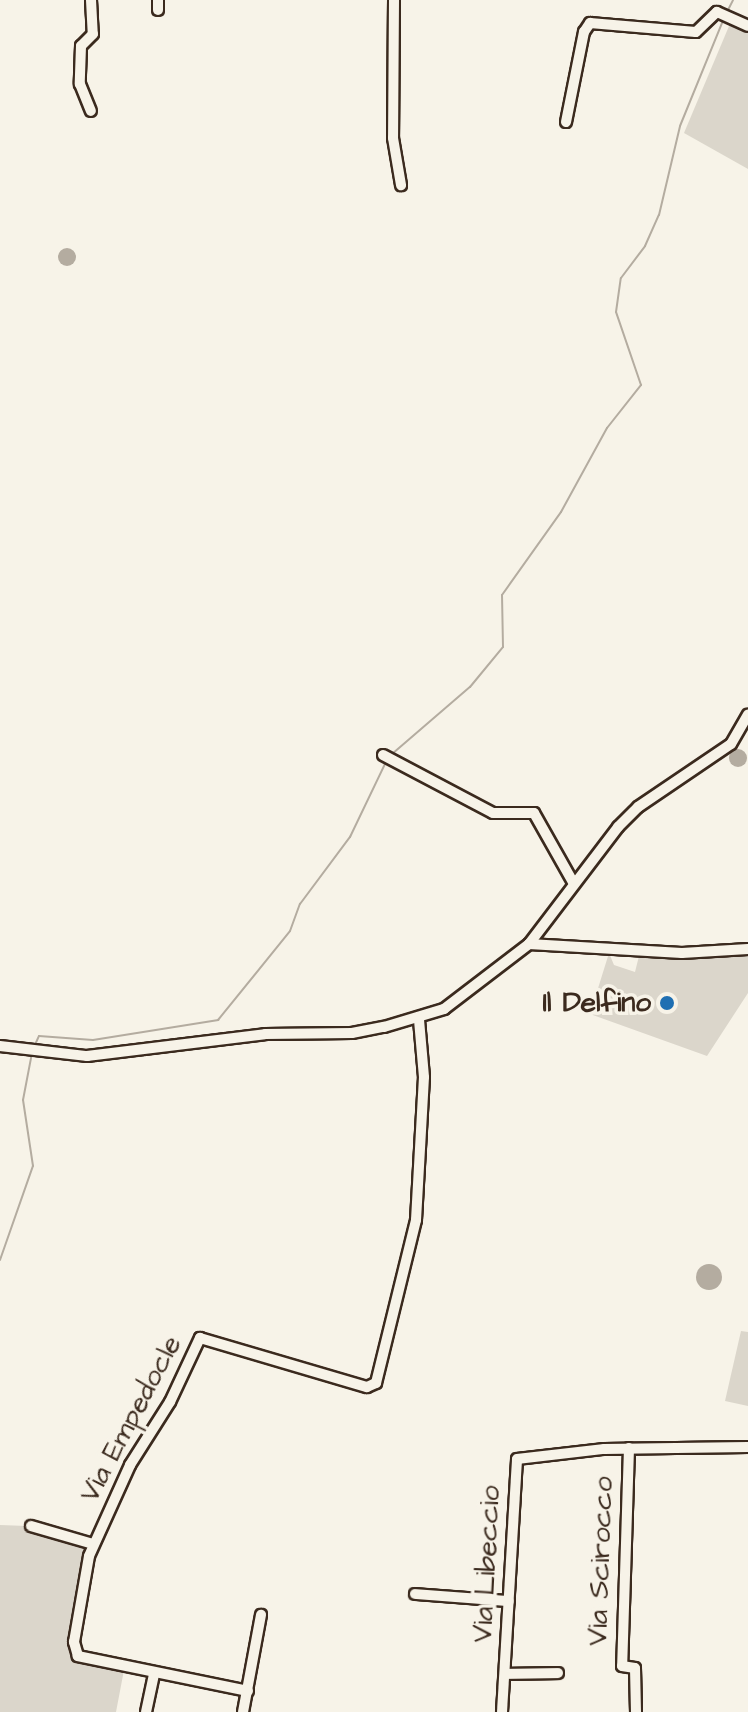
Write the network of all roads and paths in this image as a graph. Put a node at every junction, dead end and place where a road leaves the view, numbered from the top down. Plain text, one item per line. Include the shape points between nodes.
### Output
1 (91, 0) edge
2 (394, 0) edge
3 (748, 26) edge
4 (91, 111) dead end
5 (566, 122) dead end
6 (401, 185) dead end
7 (748, 714) edge
8 (383, 755) dead end
9 (574, 884) junction
10 (529, 944) junction
11 (748, 949) edge
12 (419, 1020) junction
13 (0, 1046) edge
14 (748, 1447) edge
15 (629, 1448) junction
16 (31, 1526) dead end
17 (93, 1544) junction
18 (415, 1594) dead end
19 (509, 1601) junction
20 (261, 1615) dead end
21 (558, 1673) dead end
22 (154, 1674) junction
23 (505, 1674) junction
24 (248, 1691) junction
25 (146, 1712) edge
26 (243, 1712) edge
27 (502, 1712) edge
28 (636, 1712) edge

1 - 4 street via 93,34 81,46 80,84
2 - 6 street via 393,138
3 - 5 street via 712,14 696,32 590,23
7 - 9 street via 731,744 638,807
8 - 9 street via 493,813 534,813
9 - 10 street
10 - 11 street via 682,953
10 - 12 street via 459,998
12 - 13 street via 352,1033 265,1034 87,1056
12 - 17 street, Via Empedocle via 424,1077 416,1220 376,1383 367,1387 200,1338
14 - 15 street, Via Libeccio
15 - 19 street, Via Libeccio via 524,1454 517,1459
15 - 28 street, Via Scirocco via 622,1666 635,1668
16 - 17 street
17 - 22 street, Via Empedocle via 75,1651 86,1660
18 - 19 street
19 - 23 street, Via Libeccio
20 - 24 street
21 - 23 street
22 - 24 street, Via Empedocle
22 - 25 street
23 - 27 street, Via Libeccio
24 - 26 street

